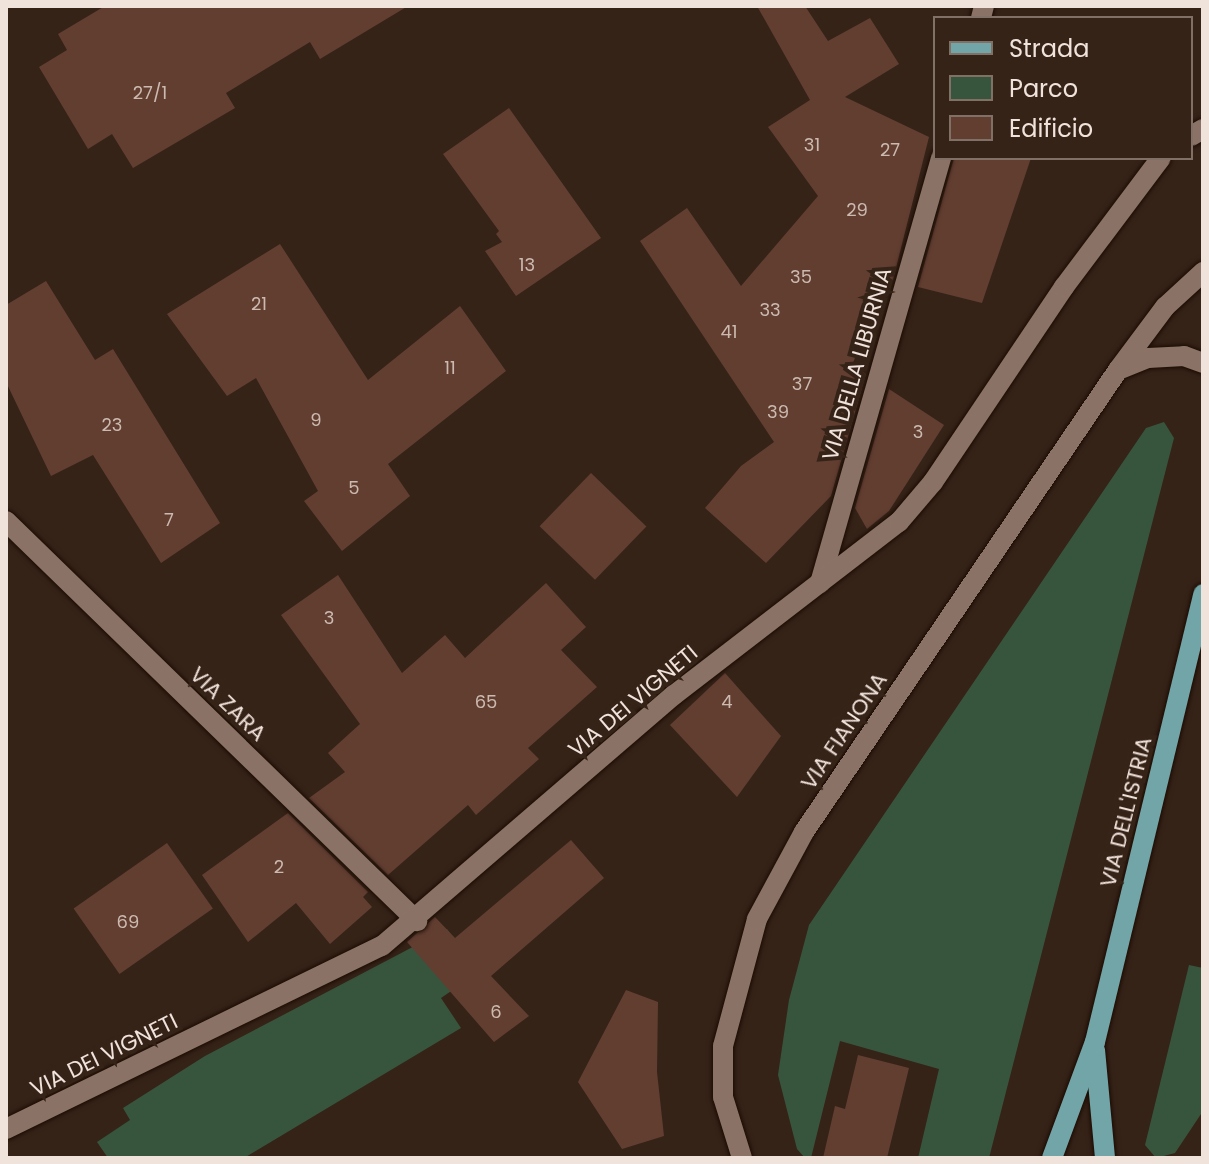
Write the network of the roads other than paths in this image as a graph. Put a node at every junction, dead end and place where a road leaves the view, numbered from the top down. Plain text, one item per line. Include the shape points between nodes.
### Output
1 (940, 160) edge
2 (1159, 160) edge
3 (1203, 272) edge
4 (1203, 363) edge
5 (1118, 370) junction
6 (6, 521) edge
7 (820, 583) junction
8 (1203, 594) edge
9 (417, 921) junction
10 (1095, 1042) junction
11 (6, 1129) edge
12 (742, 1158) edge
13 (1052, 1158) edge
14 (1105, 1158) edge

1 - 7 street, VIA DELLA LIBURNIA
2 - 7 street, VIA DEI VIGNETI via 1064,287 933,482 899,522
3 - 5 street, VIA FIANONA via 1165,307
4 - 5 street via 1184,356 1148,358
5 - 12 street, VIA FIANONA via 804,832 757,919 723,1046 723,1097
6 - 9 street, VIA ZARA
7 - 9 street, VIA DEI VIGNETI via 674,695
8 - 10 main road, VIA DELL'ISTRIA
9 - 11 street, VIA DEI VIGNETI via 382,946
10 - 13 main road, VIA DELL'ISTRIA
10 - 14 main road, VIA DELL'ISTRIA

